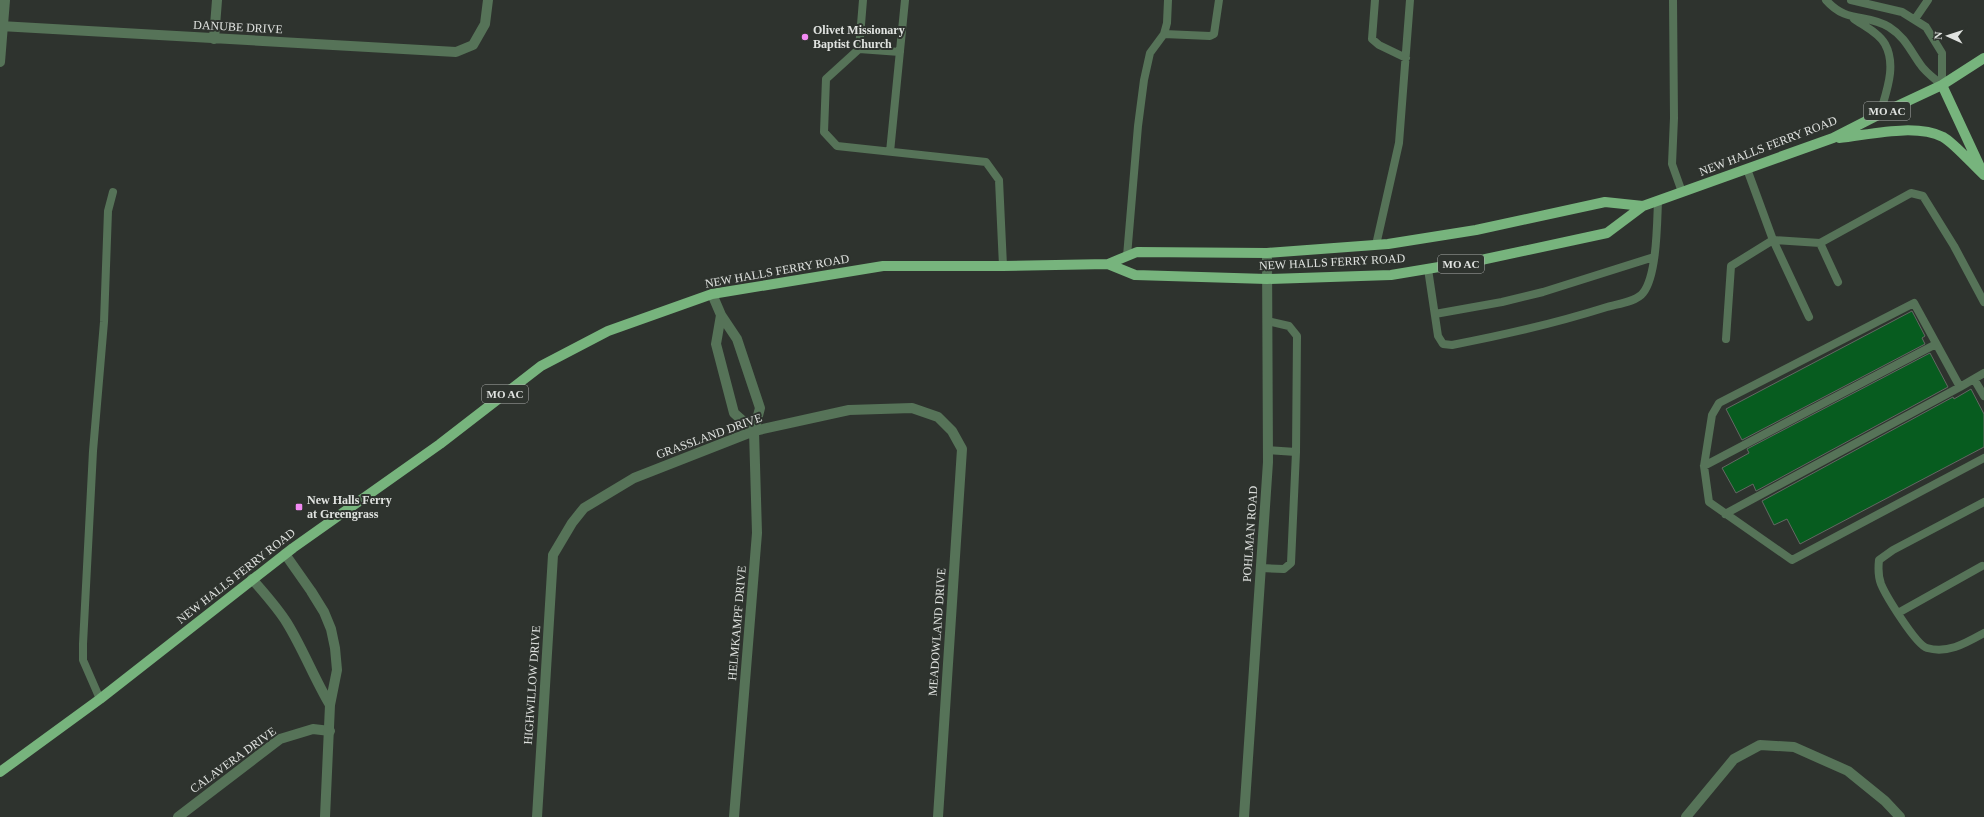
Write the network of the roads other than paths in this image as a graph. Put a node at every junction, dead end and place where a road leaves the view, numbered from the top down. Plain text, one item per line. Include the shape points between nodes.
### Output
1 (5, 0) edge
2 (216, 0) edge
3 (488, 0) edge
4 (863, 0) edge
5 (905, 0) edge
6 (1168, 0) edge
7 (1219, 0) edge
8 (1375, 0) edge
9 (1410, 0) edge
10 (1673, 0) edge
11 (1826, 0) edge
12 (1851, 0) edge
13 (1928, 0) edge
14 (1851, 18) junction
15 (1915, 19) junction
16 (2, 26) edge
17 (1164, 34) junction
18 (214, 39) junction
19 (859, 49) junction
20 (900, 52) junction
21 (1406, 58) junction
22 (1984, 58) edge
23 (0, 62) edge
24 (1942, 86) junction
25 (1880, 114) junction
26 (1833, 138) junction
27 (890, 152) junction
28 (1748, 169) junction
29 (1984, 175) edge
30 (113, 192) dead end
31 (1682, 192) junction
32 (1658, 201) junction
33 (1643, 206) junction
34 (1773, 240) junction
35 (1820, 242) junction
36 (1376, 245) junction
37 (1267, 253) junction
38 (1127, 256) junction
39 (1654, 257) junction
40 (1108, 264) junction
41 (1003, 266) junction
42 (1428, 269) junction
43 (1267, 279) junction
44 (1838, 282) dead end
45 (712, 294) junction
46 (1984, 302) edge
47 (1435, 314) junction
48 (721, 315) junction
49 (1808, 317) dead end
50 (1267, 321) junction
51 (1726, 339) dead end
52 (1936, 344) junction
53 (1984, 373) edge
54 (1974, 379) junction
55 (1960, 387) junction
56 (1984, 396) edge
57 (754, 431) junction
58 (962, 449) joint
59 (1268, 450) junction
60 (1296, 452) junction
61 (1984, 458) edge
62 (1704, 466) junction
63 (1984, 502) edge
64 (1725, 514) junction
65 (285, 554) junction
66 (553, 555) joint
67 (1982, 566) dead end
68 (1260, 568) junction
69 (252, 579) junction
70 (1898, 613) junction
71 (1984, 633) edge
72 (100, 699) junction
73 (330, 705) junction
74 (330, 731) junction
75 (0, 772) edge
76 (178, 817) edge
77 (325, 817) edge
78 (537, 817) edge
79 (734, 817) edge
80 (938, 817) edge
81 (1244, 817) edge
82 (1686, 817) edge
83 (1900, 817) edge

1 - 16 street
2 - 18 street
3 - 18 street, DANUBE DRIVE via 485,24 472,45 456,52
4 - 19 lane
5 - 20 lane
6 - 17 lane
7 - 17 lane via 1214,34
8 - 21 lane via 1372,39
9 - 21 lane
10 - 31 lane via 1672,164
11 - 14 lane via 1832,7
12 - 15 lane via 1897,10
13 - 15 lane
14 - 24 lane via 1873,21 1894,31 1904,39 1920,65
14 - 25 lane via 1874,32 1885,44 1890,60 1890,80
15 - 24 lane via 1926,27 1942,53
16 - 18 street, DANUBE DRIVE
16 - 23 street
17 - 38 lane via 1150,53 1144,80
19 - 20 lane
19 - 27 lane via 826,79 824,132 837,146
20 - 27 lane
21 - 36 lane via 1399,143
22 - 24 main road, NEW HALLS FERRY ROAD / MO AC
24 - 25 main road, NEW HALLS FERRY ROAD / MO AC
24 - 29 main road
25 - 26 main road, NEW HALLS FERRY ROAD / MO AC
26 - 28 main road, NEW HALLS FERRY ROAD / MO AC
26 - 29 main road via 1909,131 1933,133 1944,138
27 - 41 lane via 986,162 999,180
28 - 31 main road, NEW HALLS FERRY ROAD / MO AC
28 - 34 lane
30 - 72 lane via 108,211 104,322 93,451 83,644 83,660
31 - 32 main road, NEW HALLS FERRY ROAD / MO AC
32 - 33 main road, NEW HALLS FERRY ROAD / MO AC
32 - 39 lane
33 - 36 main road, NEW HALLS FERRY ROAD / MO AC via 1606,202 1476,230
33 - 42 main road, NEW HALLS FERRY ROAD / MO AC via 1607,233
34 - 35 lane
34 - 49 lane
34 - 51 lane via 1731,266
35 - 44 lane
35 - 46 lane via 1911,194 1923,196
36 - 37 main road, NEW HALLS FERRY ROAD / MO AC
37 - 38 main road, NEW HALLS FERRY ROAD / MO AC via 1137,252
37 - 43 street, POHLMAN ROAD
38 - 40 main road, NEW HALLS FERRY ROAD / MO AC
39 - 47 lane via 1543,292
39 - 47 lane via 1644,293 1637,298 1508,335 1452,345 1443,344 1438,336
40 - 41 main road, NEW HALLS FERRY ROAD / MO AC
40 - 43 main road, NEW HALLS FERRY ROAD / MO AC via 1135,275
41 - 45 main road, NEW HALLS FERRY ROAD / MO AC via 883,266
42 - 43 main road, NEW HALLS FERRY ROAD / MO AC via 1391,275
42 - 47 lane
43 - 50 street, POHLMAN ROAD
45 - 48 street, HELMKAMPF DRIVE
45 - 65 main road, NEW HALLS FERRY ROAD / MO AC via 608,331 542,366 440,444
48 - 57 street, HELMKAMPF DRIVE via 737,339 760,408
48 - 57 street via 716,344 734,413
50 - 59 street, POHLMAN ROAD
50 - 60 lane via 1289,326 1297,336
52 - 55 lane
52 - 62 lane
52 - 62 lane via 1914,303 1719,403 1712,415
53 - 54 lane
54 - 55 lane
54 - 56 lane
55 - 64 lane
57 - 58 street, GRASSLAND DRIVE via 849,410 912,408 938,417 952,431
57 - 66 street, GRASSLAND DRIVE via 634,478 584,508
57 - 79 street, HELMKAMPF DRIVE via 758,533
58 - 80 street, MEADOWLAND DRIVE
59 - 60 lane
59 - 68 street, POHLMAN ROAD
60 - 68 lane via 1291,564 1284,569
61 - 64 lane via 1792,560
62 - 64 lane via 1709,502
63 - 70 lane via 1879,560 1877,571 1881,585
65 - 69 main road, NEW HALLS FERRY ROAD / MO AC
65 - 73 street via 324,612 331,629 337,670
66 - 78 street, HIGHWILLOW DRIVE
67 - 70 lane
68 - 81 street, POHLMAN ROAD
69 - 72 main road, NEW HALLS FERRY ROAD / MO AC
69 - 73 street via 286,621
70 - 71 lane via 1908,630 1925,648 1945,651
72 - 75 main road, NEW HALLS FERRY ROAD / MO AC
73 - 74 street
74 - 76 street, CALAVERA DRIVE via 313,730 280,739
74 - 77 street
82 - 83 street via 1734,759 1760,745 1794,747 1848,771 1885,801

